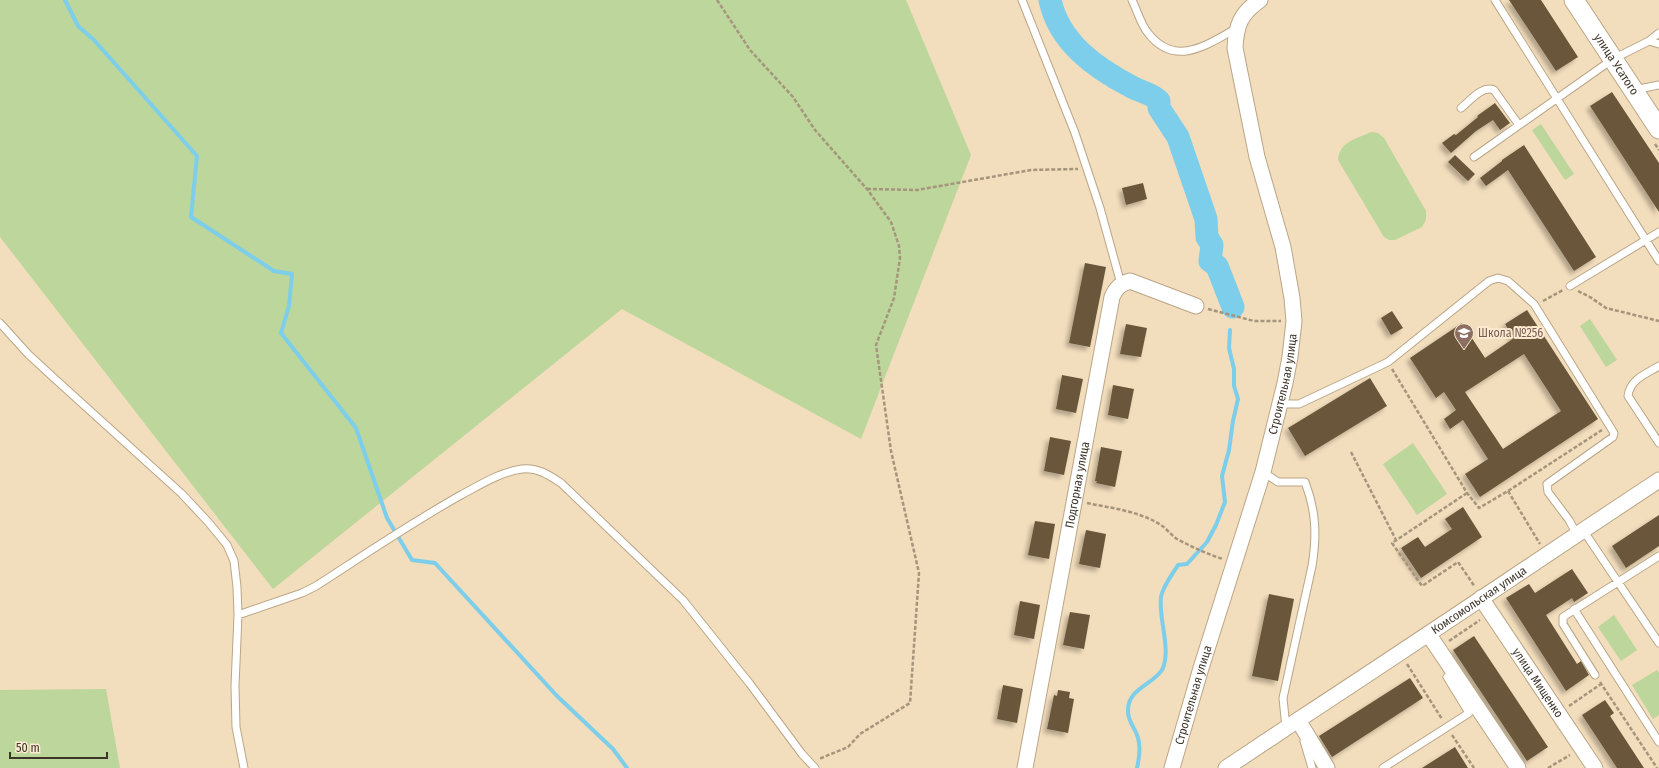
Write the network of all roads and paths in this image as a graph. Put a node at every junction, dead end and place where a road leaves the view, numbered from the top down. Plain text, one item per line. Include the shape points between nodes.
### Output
1 (717, 0) edge
2 (1022, 0) edge
3 (1132, 0) edge
4 (1260, 0) edge
5 (1495, 0) edge
6 (1574, 0) edge
7 (1238, 28) junction
8 (1659, 33) edge
9 (1648, 41) junction
10 (1659, 44) edge
11 (1613, 59) junction
12 (1659, 85) edge
13 (1634, 90) junction
14 (1558, 99) junction
15 (1461, 108) dead end
16 (1519, 125) junction
17 (1659, 128) edge
18 (1474, 157) dead end
19 (1087, 168) junction
20 (867, 189) junction
21 (1659, 232) edge
22 (1646, 240) junction
23 (1659, 261) edge
24 (1121, 284) junction
25 (1570, 286) junction
26 (1534, 304) junction
27 (1196, 306) dead end
28 (1218, 311) dead end
29 (1294, 321) junction
30 (1659, 321) edge
31 (0, 323) edge
32 (1388, 362) junction
33 (1659, 366) edge
34 (1279, 404) junction
35 (1609, 425) junction
36 (1659, 444) edge
37 (1351, 452) dead end
38 (1263, 472) junction
39 (1659, 480) edge
40 (1508, 491) junction
41 (1467, 492) junction
42 (1074, 500) junction
43 (1580, 533) junction
44 (1396, 540) junction
45 (1548, 554) junction
46 (1210, 555) dead end
47 (1659, 556) edge
48 (1618, 581) junction
49 (1481, 598) junction
50 (1574, 609) junction
51 (238, 615) junction
52 (1482, 619) dead end
53 (1429, 635) junction
54 (1659, 643) edge
55 (1438, 648) junction
56 (1400, 654) junction
57 (1595, 675) joint
58 (1447, 676) dead end
59 (1601, 684) junction
60 (1566, 708) dead end
61 (1298, 720) junction
62 (1447, 727) junction
63 (1286, 729) junction
64 (1659, 742) edge
65 (1566, 749) dead end
66 (1570, 755) junction
67 (1574, 762) dead end
68 (813, 765) edge
69 (244, 768) edge
70 (1025, 768) edge
71 (1172, 768) edge
72 (1226, 768) edge
73 (1312, 768) edge
74 (1327, 768) edge
75 (1383, 768) edge
76 (1474, 768) edge
77 (1518, 768) edge
78 (1548, 768) edge
79 (1595, 768) edge
80 (1657, 768) edge

1 - 20 path via 750,50 793,97 816,130
2 - 19 lane
3 - 7 lane via 1147,32 1160,46 1177,52 1193,50
4 - 7 street, Строительная улица via 1242,17
5 - 14 lane
6 - 11 street, улица Усатого
7 - 29 street, Строительная улица via 1236,48 1240,76 1257,157 1283,247
8 - 9 lane
9 - 10 lane
9 - 11 lane
11 - 13 street, улица Усатого
11 - 14 lane
12 - 13 lane
13 - 17 street, улица Усатого
14 - 16 lane
14 - 22 lane
15 - 16 lane via 1489,88 1494,90
16 - 18 lane
19 - 20 path via 1032,170 917,190
19 - 24 lane
20 - 68 path via 891,222 899,246 900,258 894,298 876,345 890,451 919,573 910,703 860,734 848,747
21 - 22 lane
22 - 23 lane
22 - 25 lane
24 - 27 street via 1130,281
24 - 42 street, Подгорная улица via 1112,296
25 - 26 path
25 - 30 path via 1606,308
26 - 32 lane via 1508,281 1498,278 1492,280
26 - 35 lane
28 - 29 path via 1254,321
29 - 34 street, Строительная улица via 1290,357
31 - 51 lane via 28,354 182,494 227,545 234,561
32 - 34 lane via 1299,404
32 - 41 path
33 - 36 lane via 1634,381 1629,388 1628,396
34 - 38 street, Строительная улица
35 - 40 path
35 - 43 lane via 1614,433 1613,437 1548,484 1548,492
37 - 44 path
38 - 63 lane via 1278,482 1305,482 1315,518 1312,566 1282,698
38 - 71 street, Строительная улица
39 - 43 street, Комсомольская улица
40 - 41 path via 1479,508
40 - 45 path
41 - 44 path
42 - 46 path via 1131,513 1160,525 1176,538
42 - 70 street, Подгорная улица
43 - 45 street, Комсомольская улица
43 - 48 lane
44 - 49 path via 1392,543 1422,586 1458,562
45 - 49 street, Комсомольская улица
47 - 48 lane
48 - 50 lane
48 - 54 lane
49 - 53 street, Комсомольская улица
49 - 79 street, улица Мищенко
50 - 57 lane via 1563,617 1563,624
50 - 64 lane
51 - 68 lane via 316,586 431,512 503,474 522,469 542,471 561,483 683,600
51 - 69 lane via 236,727
52 - 55 path
53 - 55 street
53 - 56 street, Комсомольская улица
55 - 77 street
56 - 61 street, Комсомольская улица
56 - 62 path
57 - 59 path
58 - 62 lane via 1469,713
59 - 60 path
59 - 80 path
61 - 63 street, Комсомольская улица
61 - 73 lane
61 - 74 street
62 - 75 lane
62 - 76 path
63 - 72 street, Комсомольская улица
65 - 66 path
66 - 67 path
66 - 78 path

